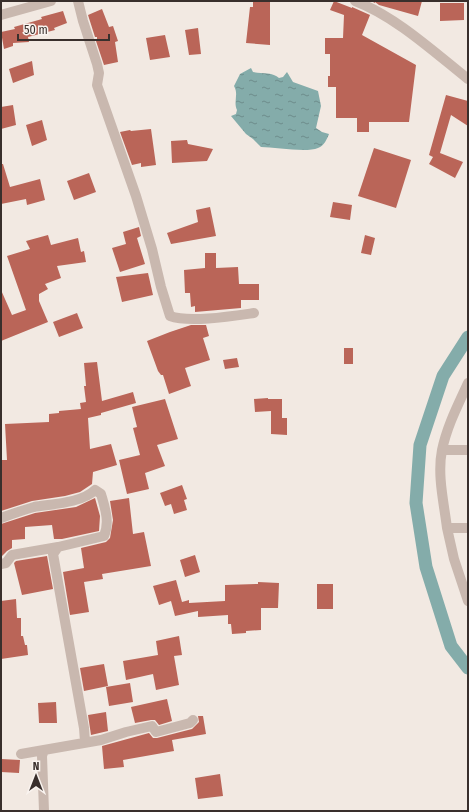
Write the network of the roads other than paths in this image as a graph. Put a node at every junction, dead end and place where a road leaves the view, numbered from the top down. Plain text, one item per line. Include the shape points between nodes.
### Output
1 (48, 1) edge
2 (78, 1) edge
3 (355, 1) edge
4 (1, 15) edge
5 (468, 79) edge
6 (254, 314) dead end
7 (468, 383) edge
8 (442, 450) junction
9 (468, 450) edge
10 (1, 518) edge
11 (447, 528) junction
12 (468, 528) edge
13 (58, 547) junction
14 (1, 564) edge
15 (468, 601) edge
16 (192, 720) dead end
17 (85, 742) junction
18 (44, 750) junction
19 (21, 754) dead end
20 (44, 811) edge

1 - 4 street
2 - 6 street via 97,64 97,85 138,203 170,316 206,318
3 - 5 street via 388,19
7 - 8 street
8 - 9 street
8 - 11 street via 442,488
10 - 13 street via 78,499 90,495 95,490 101,494 107,519 104,536
11 - 12 street
11 - 15 street
13 - 14 street via 12,555 6,563
13 - 17 street via 53,554
16 - 17 street via 190,723 156,732 152,726
17 - 18 street
18 - 19 street
18 - 20 street

